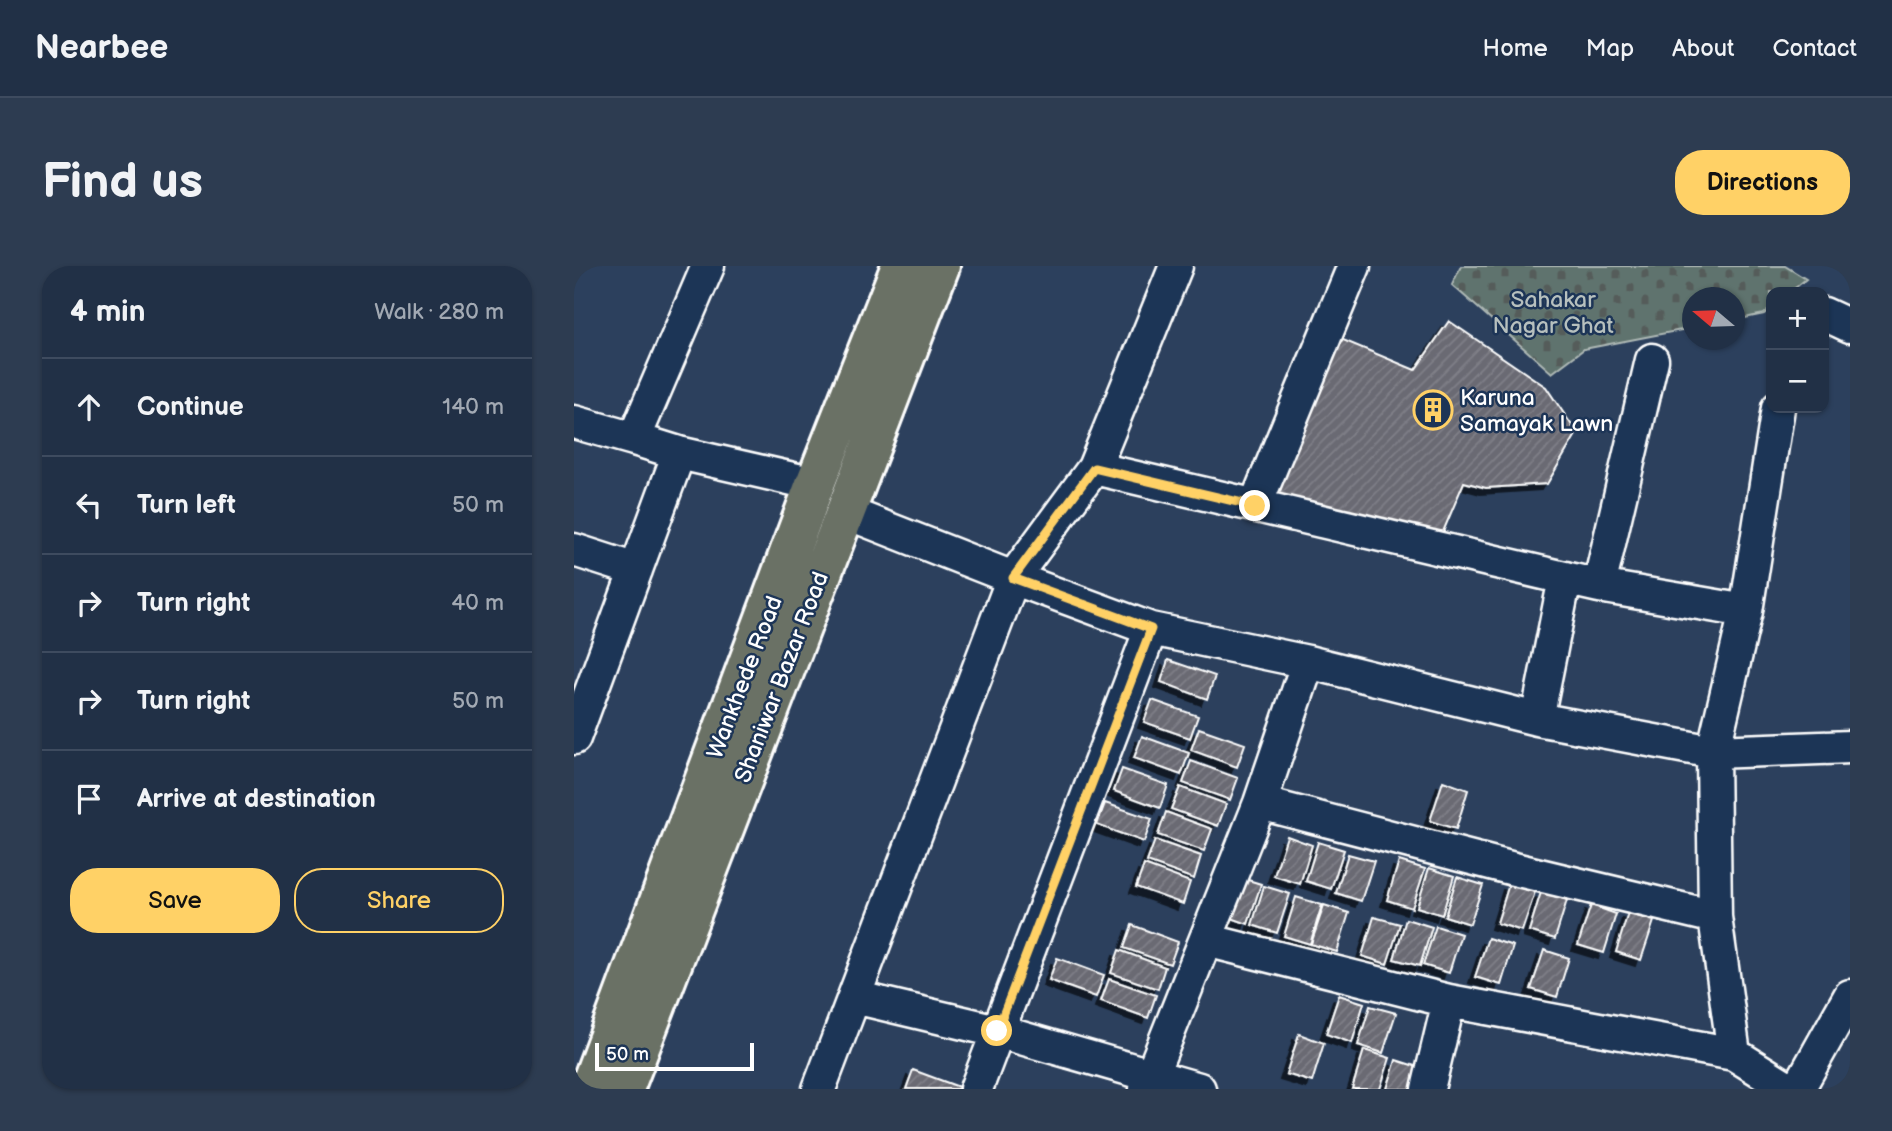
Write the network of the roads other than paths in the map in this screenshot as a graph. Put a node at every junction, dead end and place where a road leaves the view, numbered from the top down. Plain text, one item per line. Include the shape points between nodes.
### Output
1 (708, 266) edge
2 (901, 266) edge
3 (940, 266) edge
4 (1176, 266) edge
5 (1354, 266) edge
6 (1829, 316) edge
7 (1850, 327) edge
8 (1652, 360) dead end
9 (1777, 413) edge
10 (574, 422) edge
11 (634, 439) junction
12 (679, 453) junction
13 (1094, 468) junction
14 (815, 484) junction
15 (1255, 506) junction
16 (845, 512) junction
17 (574, 550) edge
18 (636, 570) junction
19 (1013, 578) junction
20 (1565, 578) junction
21 (1599, 586) junction
22 (1746, 611) junction
23 (1151, 629) junction
24 (1308, 662) junction
25 (583, 685) edge
26 (1537, 719) junction
27 (574, 738) edge
28 (1850, 747) edge
29 (1713, 752) junction
30 (1260, 803) junction
31 (1715, 917) junction
32 (1206, 940) junction
33 (1850, 996) edge
34 (854, 997) junction
35 (1449, 1001) junction
36 (997, 1031) junction
37 (1734, 1054) junction
38 (1148, 1083) edge
39 (589, 1089) edge
40 (624, 1089) edge
41 (819, 1089) edge
42 (976, 1089) edge
43 (1199, 1089) edge
44 (1427, 1089) edge
45 (1790, 1089) edge
46 (1798, 1089) edge

1 - 11 street
2 - 14 main road, Wankhede Road
3 - 16 main road, Shaniwar Bazar Road
4 - 13 street
5 - 15 street
6 - 7 street
8 - 21 street
9 - 22 street
10 - 11 street
11 - 12 street
12 - 14 street
12 - 18 street
13 - 15 street
13 - 19 street
14 - 39 main road, Wankhede Road
15 - 20 street
16 - 19 street
16 - 40 main road, Shaniwar Bazar Road
17 - 18 street
18 - 25 street
19 - 23 street
19 - 34 street
20 - 21 street
20 - 26 street
21 - 22 street
22 - 29 street
23 - 24 street
23 - 36 street
24 - 26 street
24 - 30 street
25 - 27 street
26 - 29 street
28 - 29 street
29 - 31 street
30 - 31 street
30 - 32 street
31 - 37 street
32 - 35 street
32 - 38 street
33 - 46 street
34 - 36 street
34 - 41 street
35 - 37 street
35 - 44 street
36 - 38 street
36 - 42 street
37 - 45 street
38 - 43 street

